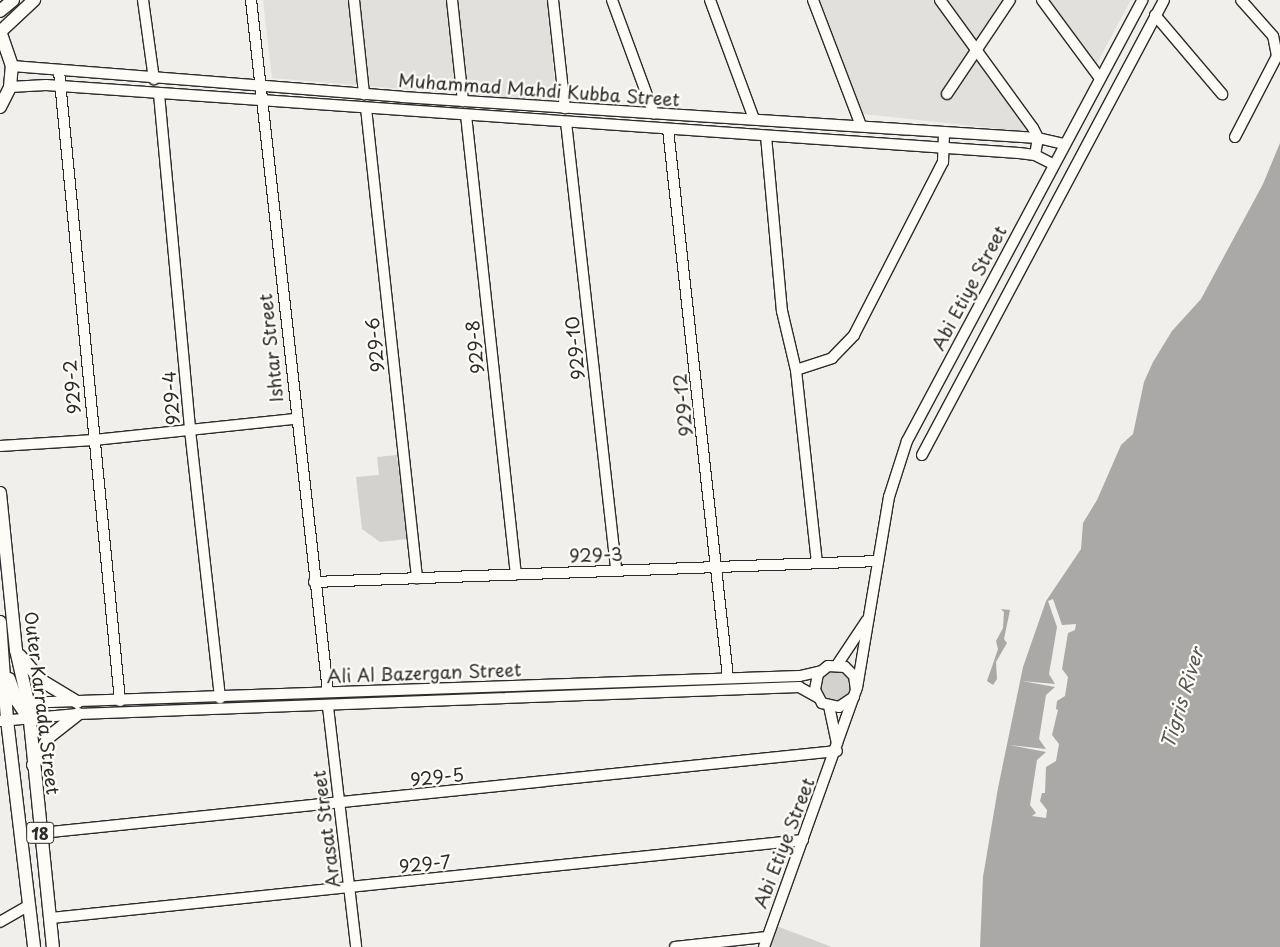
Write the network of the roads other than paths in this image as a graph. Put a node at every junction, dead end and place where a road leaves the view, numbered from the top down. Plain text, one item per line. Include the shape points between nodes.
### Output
1 (13, 0) edge
2 (34, 0) edge
3 (143, 0) edge
4 (251, 0) edge
5 (354, 0) edge
6 (452, 0) edge
7 (553, 0) edge
8 (612, 0) edge
9 (710, 0) edge
10 (813, 0) edge
11 (940, 0) edge
12 (1010, 0) edge
13 (1042, 0) edge
14 (1142, 0) edge
15 (1164, 0) edge
16 (1241, 0) edge
17 (0, 11) edge
18 (1155, 15) junction
19 (0, 32) edge
20 (977, 50) junction
21 (12, 66) junction
22 (59, 70) junction
23 (1100, 77) junction
24 (141, 78) junction
25 (154, 79) junction
26 (60, 86) junction
27 (261, 86) junction
28 (10, 87) junction
29 (140, 93) junction
30 (159, 94) junction
31 (364, 94) junction
32 (947, 94) dead end
33 (1222, 94) dead end
34 (402, 97) junction
35 (260, 100) junction
36 (463, 101) junction
37 (0, 107) edge
38 (366, 108) junction
39 (565, 108) junction
40 (402, 111) junction
41 (654, 114) junction
42 (466, 115) junction
43 (702, 117) junction
44 (754, 119) junction
45 (566, 122) junction
46 (861, 126) junction
47 (668, 129) junction
48 (697, 131) junction
49 (944, 132) junction
50 (766, 136) junction
51 (1038, 138) junction
52 (1235, 138) dead end
53 (1063, 144) junction
54 (944, 149) junction
55 (1035, 155) junction
56 (1053, 164) junction
57 (949, 360) junction
58 (966, 369) junction
59 (796, 370) junction
60 (295, 419) junction
61 (190, 430) junction
62 (94, 440) junction
63 (0, 446) edge
64 (922, 455) dead end
65 (0, 493) edge
66 (878, 561) junction
67 (816, 563) junction
68 (718, 566) junction
69 (616, 570) junction
70 (516, 574) junction
71 (417, 578) junction
72 (314, 582) junction
73 (872, 608) junction
74 (0, 622) edge
75 (16, 650) junction
76 (3, 652) junction
77 (837, 665) junction
78 (0, 668) edge
79 (820, 671) junction
80 (728, 678) junction
81 (328, 692) junction
82 (855, 692) junction
83 (817, 697) junction
84 (220, 698) junction
85 (120, 701) junction
86 (13, 703) edge
87 (829, 706) junction
88 (328, 707) junction
89 (77, 708) junction
90 (25, 719) junction
91 (4, 721) edge
92 (0, 750) edge
93 (837, 751) junction
94 (32, 767) junction
95 (13, 769) junction
96 (340, 804) junction
97 (40, 833) junction
98 (803, 840) junction
99 (350, 888) junction
100 (29, 905) junction
101 (51, 918) junction
102 (0, 922) edge
103 (765, 942) edge
104 (34, 947) edge
105 (53, 947) edge
106 (356, 947) edge
107 (675, 947) edge

1 - 17 main road
2 - 19 main road
3 - 25 street
4 - 27 street, Ishtar Street
5 - 31 street
6 - 36 street
7 - 39 street
8 - 41 street
9 - 44 street
10 - 46 street
11 - 20 street
12 - 20 street
13 - 23 street
14 - 23 street, Abi Etiye Street
15 - 18 street
16 - 52 street via 1273,36 1277,56
18 - 33 street
18 - 58 street
19 - 21 main road
20 - 32 street
20 - 51 street
21 - 22 street, Muhammad Mahdi Kubba Street
21 - 28 main road
22 - 24 street, Muhammad Mahdi Kubba Street
22 - 26 street, 929-2
23 - 53 street, Abi Etiye Street
24 - 25 street, Muhammad Mahdi Kubba Street
24 - 29 street
25 - 27 street, Muhammad Mahdi Kubba Street
26 - 28 street, Muhammad Mahdi Kubba Street
26 - 29 street, Muhammad Mahdi Kubba Street
26 - 62 street, 929-2
27 - 31 street, Muhammad Mahdi Kubba Street
27 - 35 street, Ishtar Street
28 - 37 main road
29 - 30 street, Muhammad Mahdi Kubba Street
30 - 35 street, Muhammad Mahdi Kubba Street
30 - 61 street, 929-4
31 - 34 street, Muhammad Mahdi Kubba Street
34 - 36 street, Muhammad Mahdi Kubba Street
34 - 40 street
35 - 38 street, Muhammad Mahdi Kubba Street
35 - 60 street, Ishtar Street
36 - 39 street, Muhammad Mahdi Kubba Street
38 - 40 street, Muhammad Mahdi Kubba Street
38 - 71 street, 929-6
39 - 41 street, Muhammad Mahdi Kubba Street
40 - 42 street, Muhammad Mahdi Kubba Street
41 - 43 street, Muhammad Mahdi Kubba Street
42 - 45 street, Muhammad Mahdi Kubba Street
42 - 70 street, 929-8
43 - 44 street, Muhammad Mahdi Kubba Street
43 - 48 street
44 - 46 street, Muhammad Mahdi Kubba Street
45 - 47 street, Muhammad Mahdi Kubba Street
45 - 69 street, 929-10
46 - 49 street, Muhammad Mahdi Kubba Street
47 - 48 street, Muhammad Mahdi Kubba Street
47 - 68 street, 929-12
48 - 50 street, Muhammad Mahdi Kubba Street
49 - 51 street, Muhammad Mahdi Kubba Street
49 - 54 street
50 - 54 street, Muhammad Mahdi Kubba Street
50 - 59 street via 782,311
51 - 53 street, Muhammad Mahdi Kubba Street
51 - 55 street
53 - 56 street, Abi Etiye Street
54 - 55 street, Muhammad Mahdi Kubba Street
54 - 59 street via 943,162 854,335 832,358
55 - 56 street, Muhammad Mahdi Kubba Street
56 - 57 street, Abi Etiye Street
57 - 58 street
57 - 66 street, Abi Etiye Street via 907,441 889,496
58 - 64 street
59 - 67 street
60 - 61 street
60 - 72 street, Ishtar Street
61 - 62 street
61 - 84 street, 929-4
62 - 63 street
62 - 85 street, 929-2
65 - 75 main road, Outer Karrada Street / 18
66 - 67 street, 929-3
66 - 73 street, Abi Etiye Street
67 - 68 street, 929-3
68 - 69 street, 929-3
68 - 80 street, 929-12
69 - 70 street, 929-3
70 - 71 street, 929-3
71 - 72 street, 929-3
72 - 81 street, Ishtar Street
73 - 77 street, Abi Etiye Street via 856,639
73 - 82 street, Abi Etiye Street
74 - 76 main road, Outer Karrada Street
75 - 86 main road, Outer Karrada Street / 18
75 - 89 main road via 42,681
76 - 78 main road
76 - 86 main road
77 - 79 street
77 - 82 street via 852,672
79 - 80 street, Ali Al Bazergan Street via 806,676
79 - 83 street via 814,686
80 - 81 street, Ali Al Bazergan Street
81 - 84 street, Ali Al Bazergan Street
82 - 87 street via 843,706
82 - 93 street, Abi Etiye Street
83 - 87 street
83 - 88 street, Ali Al Bazergan Street via 799,687
84 - 85 street, Ali Al Bazergan Street
85 - 89 street, Ali Al Bazergan Street
86 - 89 street, Ali Al Bazergan Street
86 - 90 main road, Outer Karrada Street / 18
86 - 90 main road
86 - 91 main road, Outer Karrada Street / 18
87 - 93 street, Abi Etiye Street via 837,735
88 - 89 street, Ali Al Bazergan Street
88 - 96 street, Arasat Street
89 - 90 street, Ali Al Bazergan Street
89 - 94 main road via 50,736
90 - 91 street, Ali Al Bazergan Street
90 - 94 main road, Outer Karrada Street
91 - 95 main road, Outer Karrada Street / 18
92 - 95 main road
93 - 96 street, 929-5
93 - 98 street, Abi Etiye Street
94 - 97 main road, Outer Karrada Street / 18
95 - 100 main road, Outer Karrada Street / 18
96 - 97 street, 929-5
96 - 99 street, Arasat Street
97 - 101 main road, Outer Karrada Street / 18
98 - 99 street, 929-7
98 - 103 street, Abi Etiye Street
99 - 101 street, 929-7
99 - 106 street, Arasat Street
100 - 102 street
100 - 104 main road, Outer Karrada Street / 18
101 - 105 main road, Outer Karrada Street / 18
103 - 107 street

